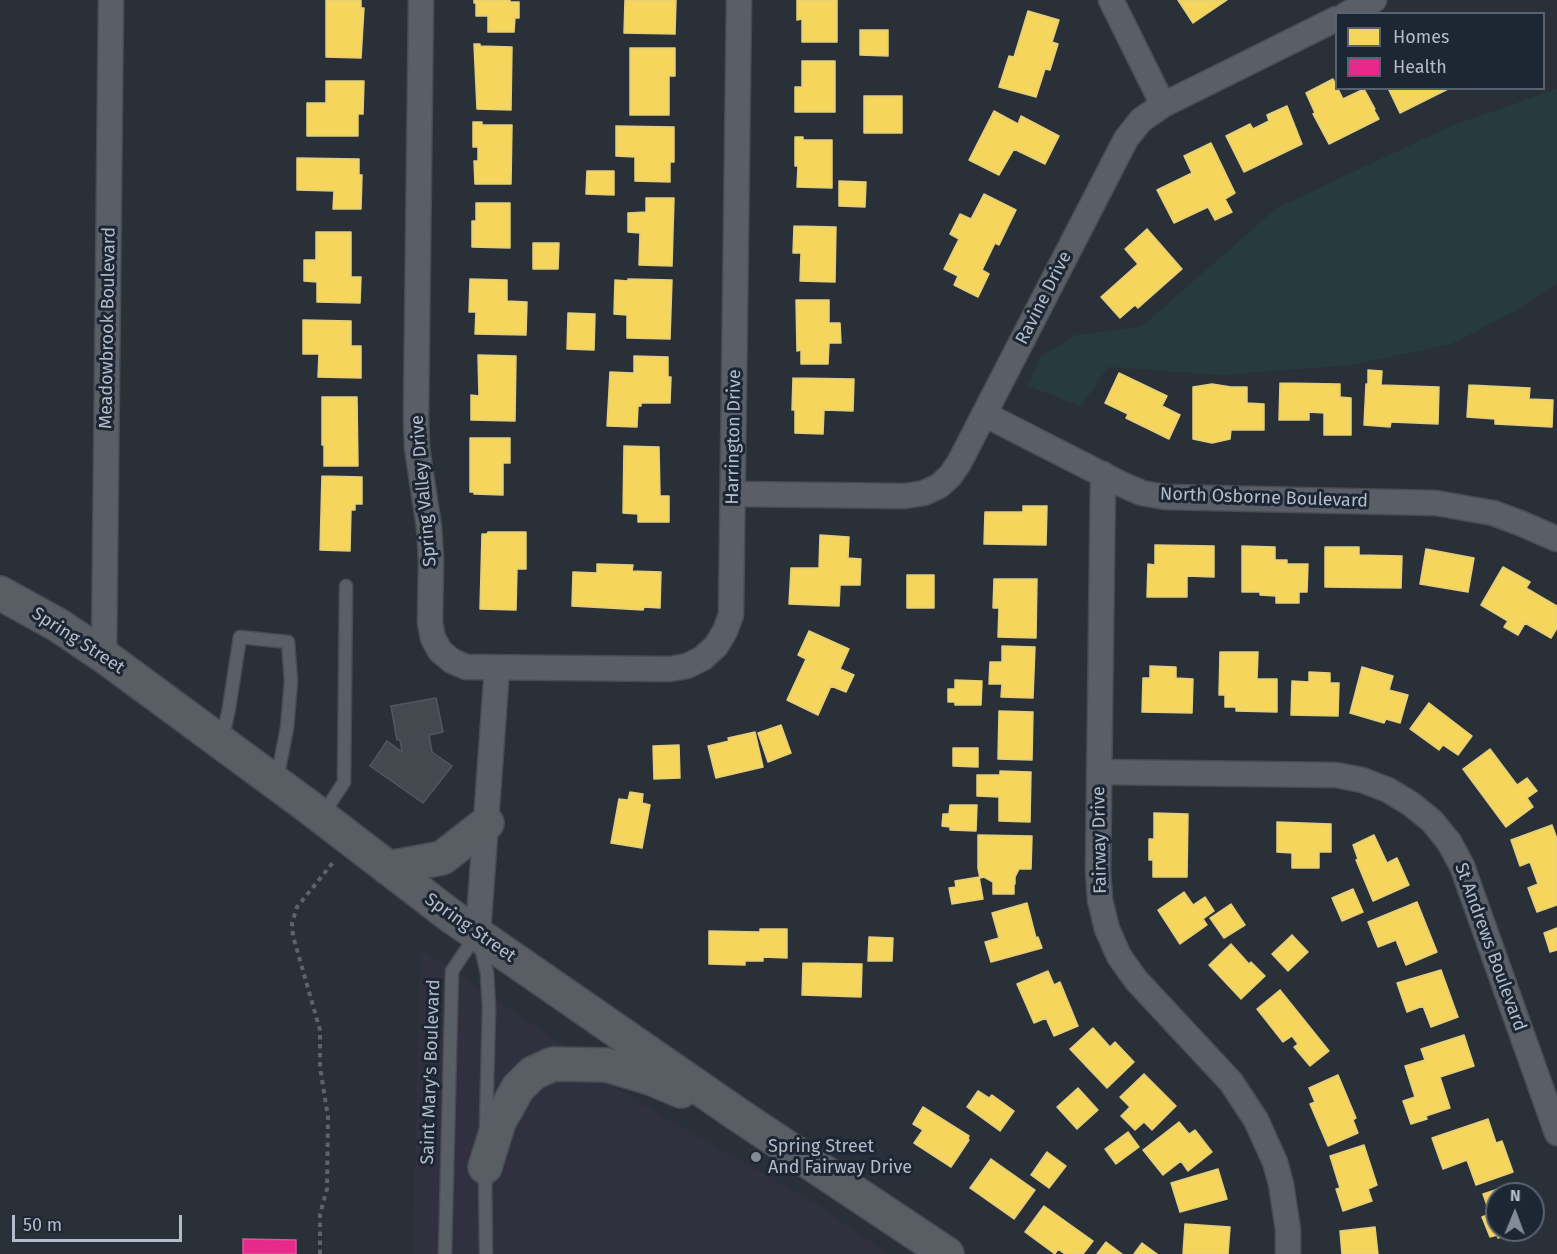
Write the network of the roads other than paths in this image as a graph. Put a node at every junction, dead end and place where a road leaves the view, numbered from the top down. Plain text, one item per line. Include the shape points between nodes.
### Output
1 (111, 0) edge
2 (421, 0) edge
3 (739, 0) edge
4 (1111, 0) edge
5 (1374, 0) edge
6 (1351, 12) edge
7 (1335, 19) edge
8 (1163, 105) junction
9 (984, 414) junction
10 (1102, 474) junction
11 (733, 494) junction
12 (1557, 539) edge
13 (346, 586) dead end
14 (0, 593) edge
15 (104, 656) junction
16 (497, 668) junction
17 (221, 742) junction
18 (1099, 772) junction
19 (276, 783) junction
20 (322, 818) junction
21 (487, 823) junction
22 (388, 868) junction
23 (478, 933) junction
24 (737, 1114) junction
25 (1557, 1133) edge
26 (485, 1167) junction
27 (445, 1254) edge
28 (486, 1254) edge
29 (947, 1254) edge
30 (1288, 1254) edge

1 - 15 street, Meadowbrook Boulevard
2 - 16 street, Spring Valley Drive via 416,416 429,526 430,623 440,651 452,661 466,667
3 - 11 street, Harrington Drive
4 - 8 street
5 - 6 street
7 - 8 street, Ravine Drive
8 - 9 street, Ravine Drive via 1141,120 1126,139
9 - 10 street, North Osborne Boulevard
9 - 11 street, Ravine Drive via 950,476 924,493
10 - 12 street, North Osborne Boulevard via 1142,493 1165,497 1436,503 1493,513
10 - 18 street, Fairway Drive
11 - 16 street, Harrington Drive via 731,615 716,646 702,658 670,669
13 - 20 lane via 344,782
14 - 15 main road, Spring Street
15 - 17 main road, Spring Street
16 - 21 street
17 - 19 main road, Spring Street
17 - 19 lane via 240,637 288,642 291,681 287,728
18 - 25 street, St Andrews Boulevard via 1336,776 1362,780 1411,804 1432,821 1462,866
18 - 30 street, Fairway Drive via 1098,871 1107,929 1136,980 1231,1082 1256,1120 1281,1184
19 - 20 main road, Spring Street
20 - 22 main road, Spring Street
21 - 22 main road via 442,858
21 - 23 street
22 - 23 main road, Spring Street
23 - 24 main road, Spring Street
23 - 26 lane via 487,973 489,1008
23 - 27 lane, Saint Mary's Boulevard via 452,971
24 - 26 main road via 650,1078 607,1065 553,1064 533,1073 518,1088 499,1122
24 - 29 main road, Spring Street
26 - 28 lane

